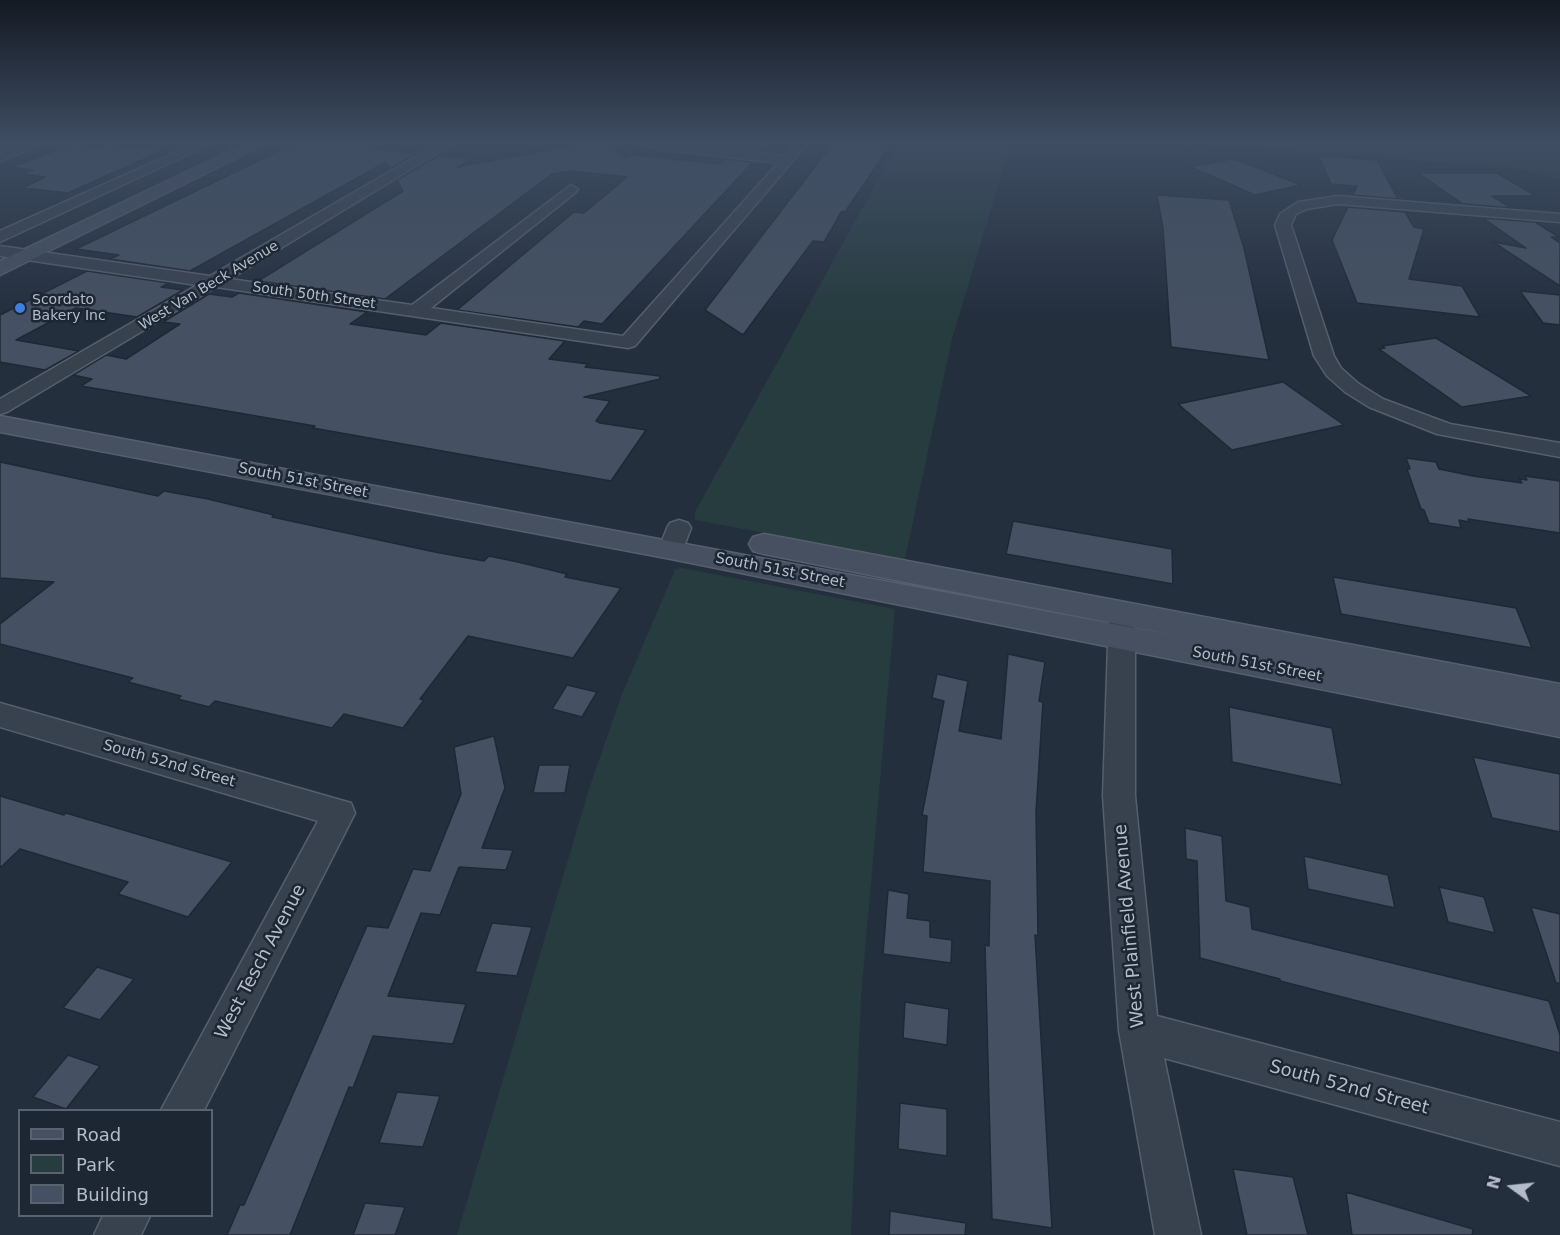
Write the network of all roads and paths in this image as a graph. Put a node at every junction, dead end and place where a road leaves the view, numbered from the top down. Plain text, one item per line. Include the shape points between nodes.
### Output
1 (80, 201) edge
2 (105, 201) edge
3 (140, 201) edge
4 (352, 201) edge
5 (556, 201) edge
6 (752, 201) edge
7 (1332, 201) edge
8 (1346, 201) edge
9 (1560, 218) edge
10 (0, 237) edge
11 (0, 250) edge
12 (27, 255) junction
13 (0, 268) edge
14 (215, 283) junction
15 (416, 311) junction
16 (1, 410) edge
17 (1560, 450) edge
18 (1122, 626) junction
19 (1560, 698) edge
20 (0, 715) edge
21 (1560, 723) edge
22 (339, 813) joint
23 (1139, 1030) junction
24 (183, 1109) edge
25 (1560, 1144) edge
26 (126, 1217) edge
27 (117, 1235) edge
28 (1178, 1235) edge

1 - 10 street
2 - 11 street
3 - 12 street
4 - 14 street, West Van Beck Avenue
5 - 15 street
6 - 15 street, South 50th Street via 628,342
7 - 17 street via 1292,210 1283,225 1324,356 1334,372 1376,403 1445,429
8 - 9 street
11 - 12 street, South 50th Street
12 - 13 street
12 - 14 street, South 50th Street
14 - 15 street, South 50th Street
14 - 16 street, West Van Beck Avenue
16 - 18 street, South 51st Street
18 - 19 street, South 51st Street
18 - 21 street, South 51st Street
18 - 23 street, West Plainfield Avenue via 1119,796
20 - 22 street, South 52nd Street
22 - 24 street, West Tesch Avenue
23 - 25 street, South 52nd Street
23 - 28 street, West Plainfield Avenue
26 - 27 street

